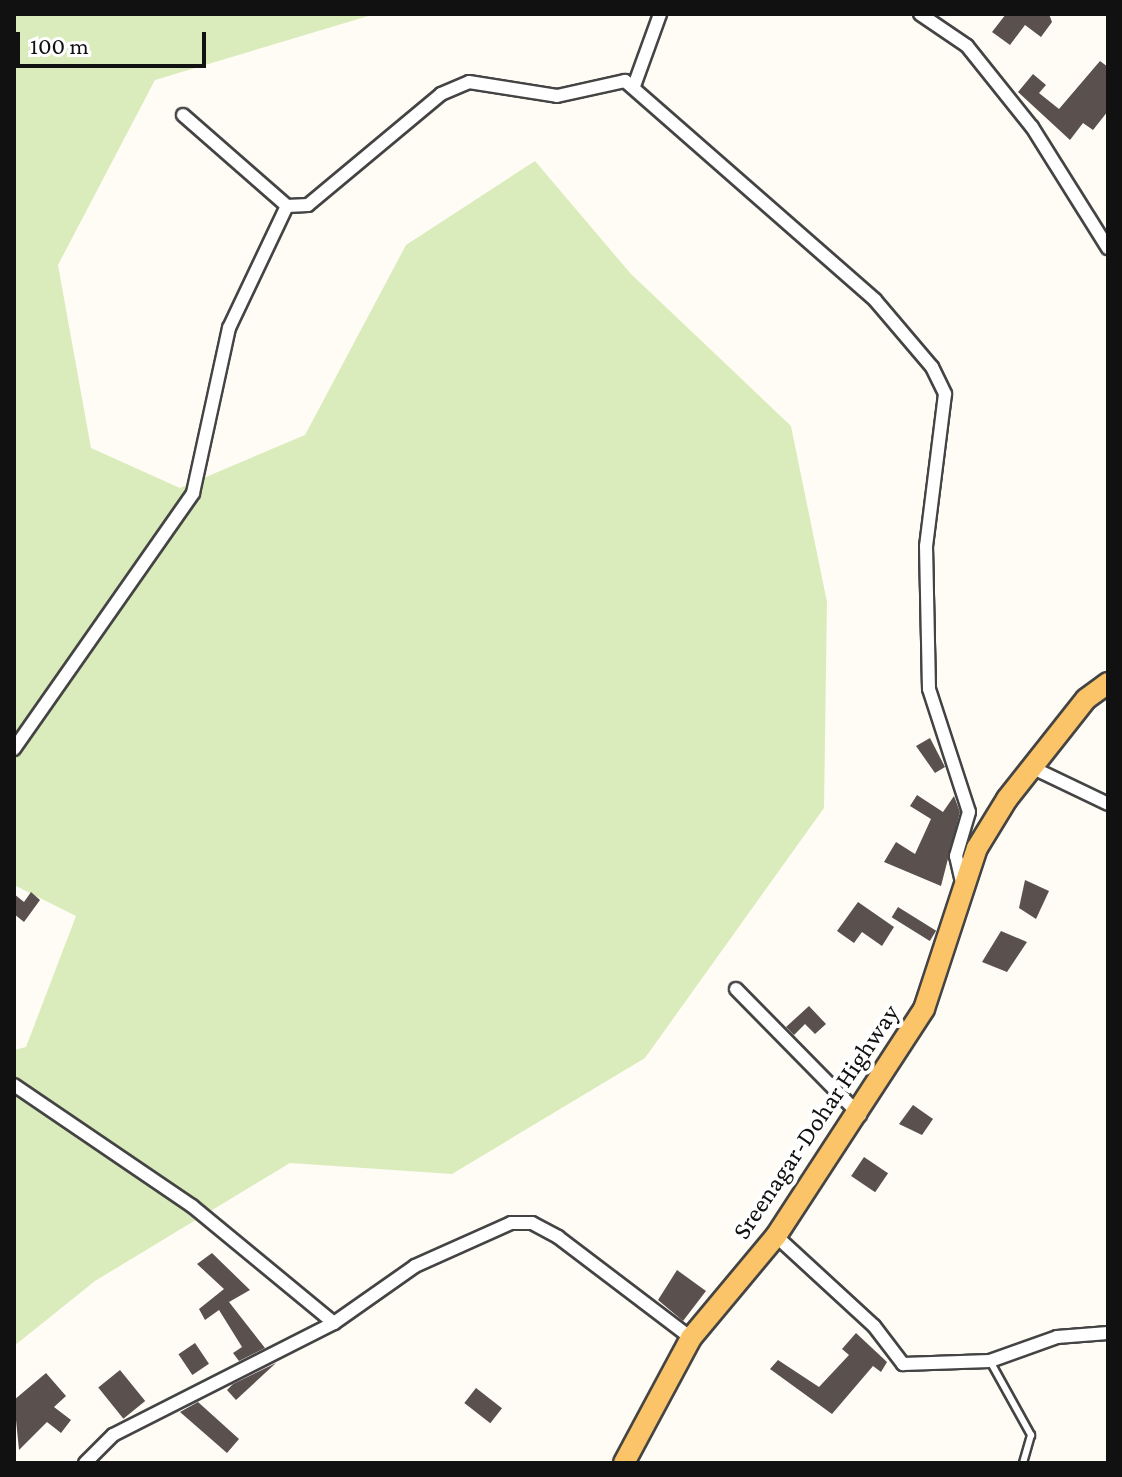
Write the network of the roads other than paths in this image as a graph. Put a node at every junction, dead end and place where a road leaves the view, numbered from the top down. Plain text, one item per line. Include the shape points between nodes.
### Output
1 (660, 14) edge
2 (920, 14) edge
3 (634, 86) junction
4 (183, 115) dead end
5 (287, 206) junction
6 (1108, 248) edge
7 (1108, 683) edge
8 (14, 749) edge
9 (1033, 768) junction
10 (1108, 804) edge
11 (964, 892) junction
12 (736, 989) dead end
13 (14, 1085) edge
14 (860, 1115) junction
15 (776, 1236) junction
16 (334, 1323) junction
17 (1108, 1333) edge
18 (691, 1338) junction
19 (990, 1361) junction
20 (85, 1463) edge
21 (624, 1463) edge
22 (1023, 1463) edge

1 - 3 street
2 - 6 street via 967,46 1023,115
3 - 5 street via 610,82 545,96 494,81 469,82 441,94 308,205
3 - 11 street via 875,300 932,367 945,394 926,546 929,689 969,812 956,856
4 - 5 street
5 - 8 street via 229,328 206,454 185,511
7 - 9 main road, Sreenagar-Dohar Highway via 1086,699
9 - 10 street
9 - 11 main road, Sreenagar-Dohar Highway via 977,848
11 - 14 main road, Sreenagar-Dohar Highway via 924,1009
12 - 14 street
13 - 16 street via 192,1206
14 - 15 main road, Sreenagar-Dohar Highway
15 - 18 main road, Sreenagar-Dohar Highway
15 - 19 street via 874,1326 903,1364
16 - 18 street via 415,1266 522,1222 614,1275
16 - 20 street via 113,1435
17 - 19 street via 1057,1337
18 - 21 main road, Sreenagar-Dohar Highway
19 - 22 lane via 1031,1435

